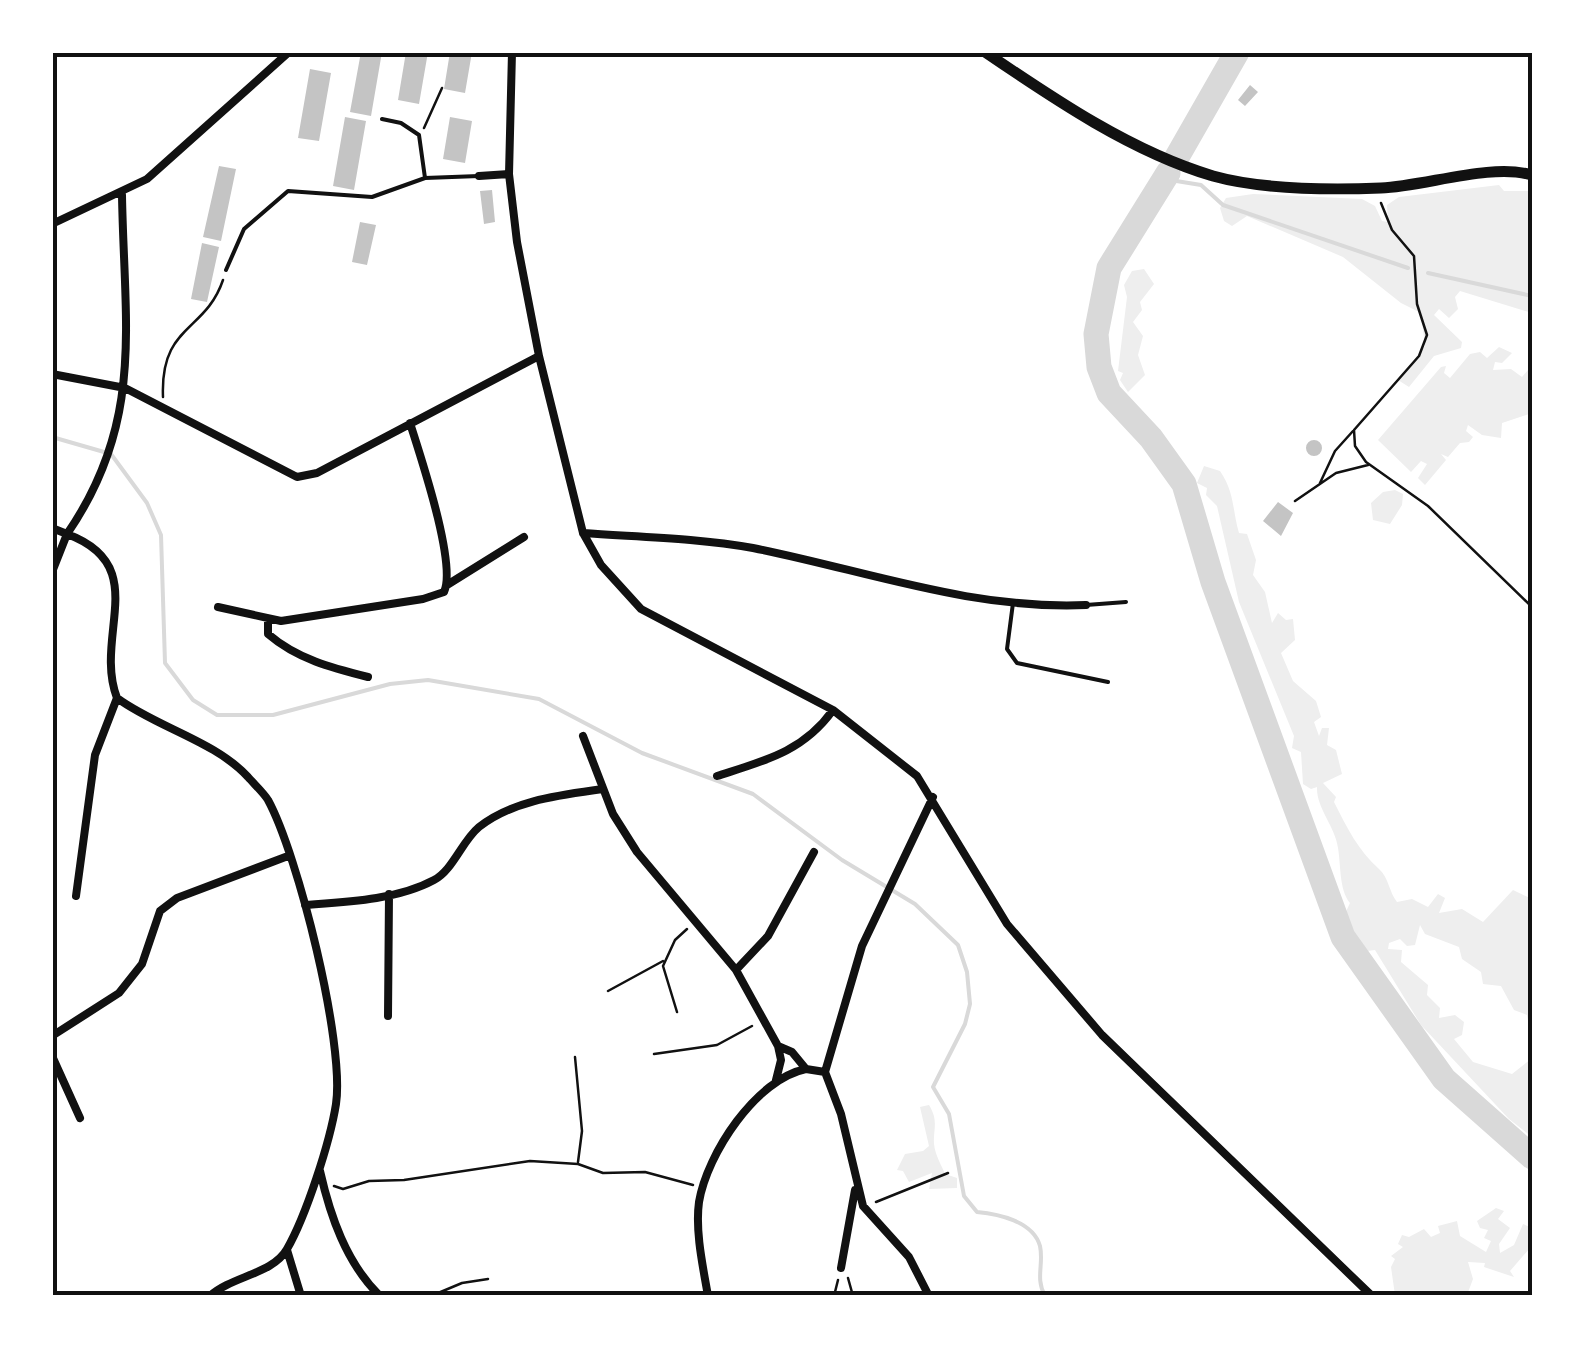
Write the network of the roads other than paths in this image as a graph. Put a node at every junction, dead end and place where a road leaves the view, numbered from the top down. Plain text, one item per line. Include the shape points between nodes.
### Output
1 (289, 52) edge
2 (512, 52) edge
3 (985, 52) edge
4 (382, 119) dead end
5 (510, 174) junction
6 (1532, 174) edge
7 (478, 176) joint
8 (425, 178) junction
9 (122, 195) junction
10 (52, 224) edge
11 (226, 270) road end
12 (538, 356) junction
13 (52, 374) edge
14 (125, 388) junction
15 (410, 423) junction
16 (52, 528) edge
17 (68, 534) junction
18 (583, 534) junction
19 (524, 538) dead end
20 (52, 572) edge
21 (447, 586) junction
22 (1126, 602) dead end
23 (1013, 603) junction
24 (1086, 604) joint
25 (218, 607) dead end
26 (268, 620) junction
27 (368, 677) dead end
28 (1108, 682) dead end
29 (117, 698) junction
30 (833, 710) junction
31 (582, 736) dead end
32 (717, 776) dead end
33 (604, 789) junction
34 (933, 797) junction
35 (814, 852) dead end
36 (288, 856) junction
37 (389, 894) junction
38 (76, 896) dead end
39 (305, 905) junction
40 (736, 970) junction
41 (388, 1016) dead end
42 (52, 1036) edge
43 (778, 1046) junction
44 (52, 1056) edge
45 (806, 1069) junction
46 (825, 1072) junction
47 (776, 1080) junction
48 (80, 1118) dead end
49 (320, 1169) junction
50 (856, 1180) junction
51 (286, 1250) junction
52 (840, 1268) road end
53 (210, 1296) edge
54 (300, 1296) edge
55 (380, 1296) edge
56 (708, 1296) edge
57 (929, 1296) edge
58 (1372, 1296) edge

1 - 9 street
2 - 5 street
3 - 6 main road via 1108,127 1200,171 1299,186 1377,188 1491,172
4 - 8 lane via 411,127 421,139
5 - 7 street
5 - 12 street
7 - 8 lane
8 - 11 lane via 372,197 288,191 244,229
9 - 10 street
9 - 14 street
12 - 15 street
12 - 18 street
13 - 14 street
14 - 15 street via 297,476 318,472
14 - 17 street via 105,473
15 - 21 street via 432,497
16 - 17 street
17 - 20 street
17 - 29 street via 106,555 112,570 117,591 108,676
18 - 23 street via 747,547
18 - 30 street via 600,565 641,609
19 - 21 street
21 - 26 street via 424,600
22 - 24 lane
23 - 24 street
23 - 28 lane via 1007,649 1017,663
25 - 26 street
26 - 27 street via 268,634 278,643 322,665
29 - 36 street via 243,772 267,799
29 - 38 street via 95,756
30 - 32 street via 794,750
30 - 34 street via 917,776
31 - 33 street
33 - 37 street via 504,813 478,828 434,881
33 - 40 street via 637,852
34 - 46 street via 862,946
34 - 58 street via 1008,924 1102,1036
35 - 40 street via 768,936
36 - 39 street
36 - 42 street via 177,898 160,911 142,964 119,994
37 - 39 street
37 - 41 street
39 - 49 street via 336,1087
40 - 43 street
43 - 45 street
43 - 47 street
44 - 48 street
45 - 46 street
45 - 47 street
46 - 50 street
47 - 56 street via 748,1104 698,1206
49 - 51 street
49 - 55 street via 345,1246
50 - 52 street
50 - 57 street via 863,1206 909,1257
51 - 53 street
51 - 54 street

